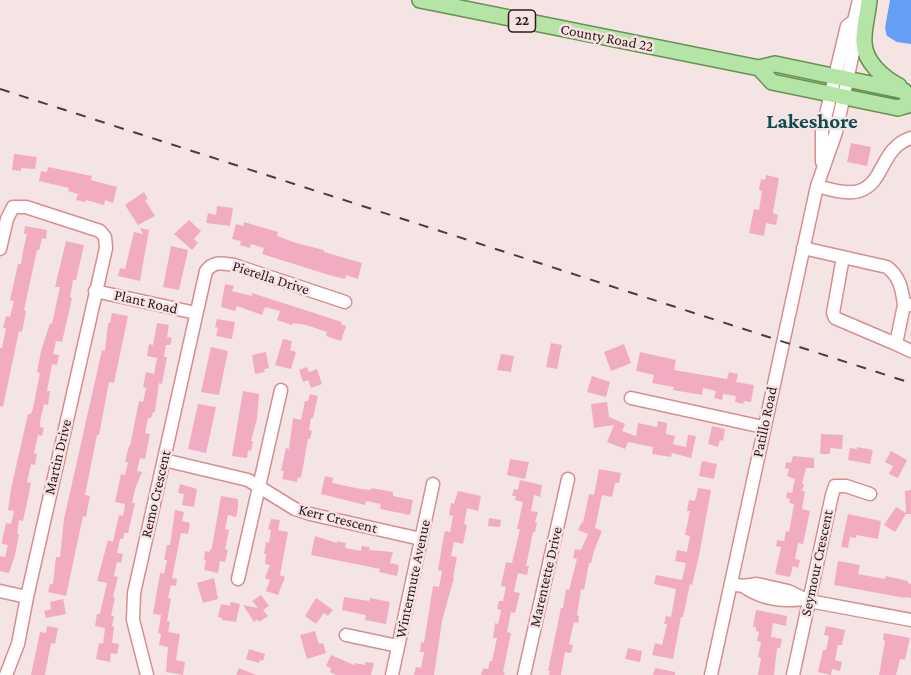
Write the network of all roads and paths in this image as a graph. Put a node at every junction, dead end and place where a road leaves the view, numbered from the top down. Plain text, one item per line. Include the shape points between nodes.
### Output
1 (420, 0) edge
2 (859, 0) edge
3 (869, 0) edge
4 (759, 68) junction
5 (841, 78) junction
6 (911, 89) edge
7 (837, 95) junction
8 (911, 103) edge
9 (911, 138) edge
10 (816, 186) junction
11 (803, 248) junction
12 (0, 249) edge
13 (843, 257) junction
14 (95, 291) junction
15 (345, 302) dead end
16 (908, 305) edge
17 (196, 313) junction
18 (906, 322) edge
19 (896, 344) junction
20 (911, 351) edge
21 (281, 390) dead end
22 (631, 398) dead end
23 (763, 427) junction
24 (164, 460) junction
25 (568, 479) dead end
26 (433, 484) dead end
27 (259, 487) junction
28 (870, 494) dead end
29 (421, 539) junction
30 (238, 579) dead end
31 (737, 585) junction
32 (0, 591) edge
33 (27, 597) junction
34 (806, 600) junction
35 (911, 620) edge
36 (346, 635) dead end
37 (398, 646) junction
38 (6, 675) edge
39 (147, 675) edge
40 (392, 675) edge
41 (524, 675) edge
42 (711, 675) edge
43 (793, 675) edge

1 - 4 main road, County Road 22 / 22
2 - 5 street, Patillo Road via 854,21 858,29
3 - 6 main road via 864,45 869,59 890,81
4 - 5 main road, County Road 22 / 22 via 775,63
4 - 7 main road, County Road 22 / 22 via 772,82
5 - 7 street, Patillo Road
5 - 8 main road, County Road 22 / 22 via 904,91
7 - 8 main road, County Road 22 / 22 via 898,108
7 - 10 street, Patillo Road via 836,132
9 - 10 street via 899,141 875,180 860,191
10 - 11 street, Patillo Road
11 - 13 street
11 - 23 street, Patillo Road
12 - 14 street via 13,207 26,207 91,227 105,237 106,248
13 - 16 street via 887,267 901,285
13 - 19 street via 835,318
14 - 17 street, Plant Road
14 - 33 street, Martin Drive
15 - 17 street, Pierella Drive via 221,263 206,272
16 - 18 street
17 - 24 street, Remo Crescent
18 - 19 street
19 - 20 street
21 - 27 street
22 - 23 street
23 - 31 street, Patillo Road
24 - 27 street via 235,476
24 - 39 street, Remo Crescent via 133,606
25 - 41 street, Marentette Drive
26 - 29 street, Wintermute Avenue
27 - 29 street, Kerr Crescent via 310,514
27 - 30 street
28 - 34 street, Seymour Crescent via 836,486
29 - 37 street, Wintermute Avenue
31 - 34 street via 754,595
31 - 42 street, Patillo Road
32 - 33 street
33 - 38 street via 18,644
34 - 35 street
34 - 43 street, Seymour Crescent
36 - 37 street
37 - 40 street, Wintermute Avenue

